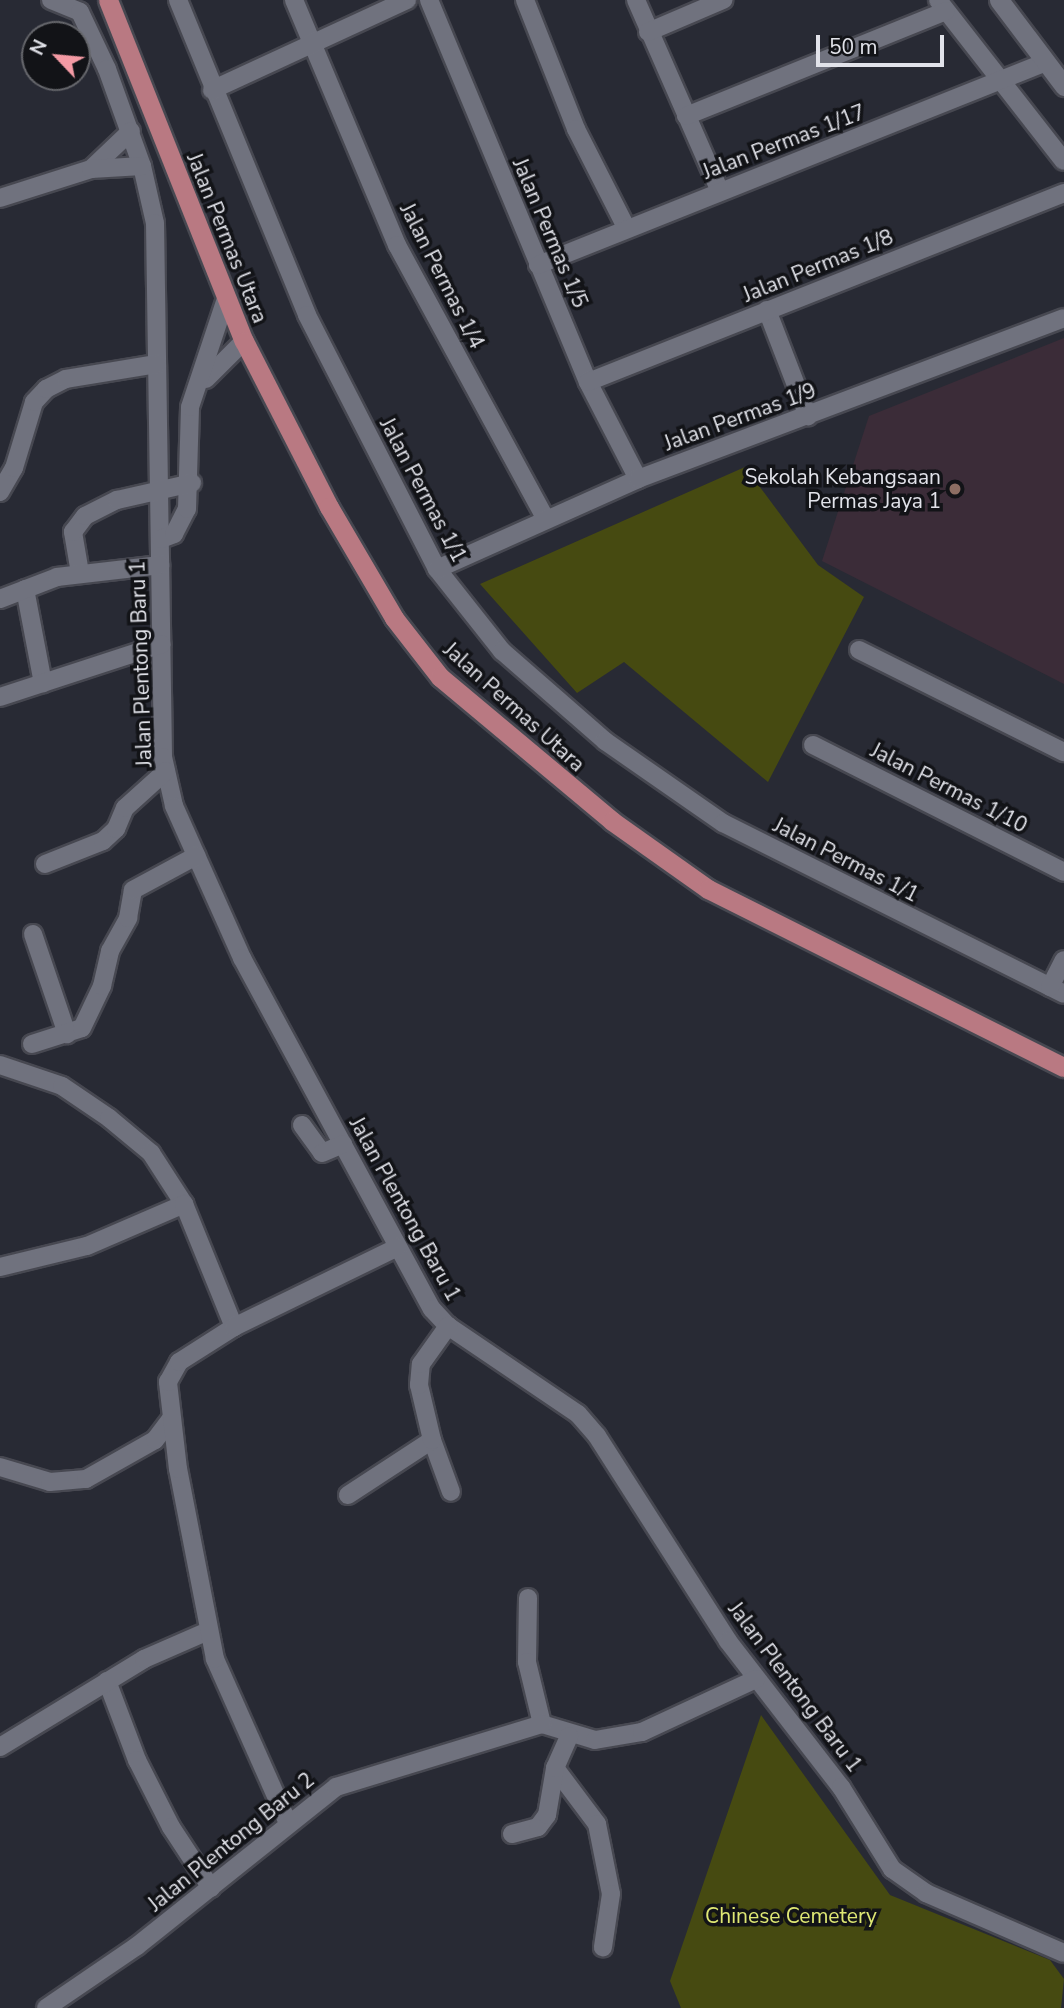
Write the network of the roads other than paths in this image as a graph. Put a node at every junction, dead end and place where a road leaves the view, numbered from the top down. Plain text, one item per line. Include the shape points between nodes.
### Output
1 (51, 0) edge
2 (109, 0) edge
3 (178, 0) edge
4 (294, 0) edge
5 (407, 0) edge
6 (429, 0) edge
7 (526, 0) edge
8 (636, 0) edge
9 (723, 0) edge
10 (999, 0) edge
11 (942, 5) edge
12 (648, 32) junction
13 (316, 45) junction
14 (1046, 62) junction
15 (1000, 81) junction
16 (1064, 86) edge
17 (212, 90) junction
18 (686, 116) junction
19 (131, 131) junction
20 (1064, 161) edge
21 (142, 166) junction
22 (91, 169) junction
23 (720, 191) junction
24 (1064, 193) edge
25 (0, 198) edge
26 (627, 229) junction
27 (538, 265) junction
28 (226, 299) junction
29 (767, 310) junction
30 (1064, 318) edge
31 (244, 341) junction
32 (157, 364) junction
33 (588, 382) junction
34 (190, 407) junction
35 (808, 416) junction
36 (638, 479) junction
37 (191, 483) junction
38 (0, 492) edge
39 (161, 494) junction
40 (546, 519) junction
41 (160, 539) junction
42 (160, 565) junction
43 (437, 569) junction
44 (80, 573) junction
45 (25, 589) junction
46 (0, 599) edge
47 (162, 644) junction
48 (859, 650) dead end
49 (43, 683) junction
50 (0, 697) edge
51 (813, 745) dead end
52 (1064, 752) edge
53 (166, 771) junction
54 (196, 856) junction
55 (45, 864) dead end
56 (1064, 872) edge
57 (33, 934) dead end
58 (1064, 960) edge
59 (1057, 991) edge
60 (67, 1034) junction
61 (32, 1044) dead end
62 (0, 1065) edge
63 (1064, 1068) edge
64 (302, 1125) dead end
65 (343, 1144) junction
66 (184, 1205) junction
67 (398, 1247) junction
68 (0, 1267) edge
69 (448, 1326) junction
70 (234, 1327) junction
71 (171, 1419) junction
72 (432, 1440) junction
73 (0, 1467) edge
74 (451, 1492) dead end
75 (348, 1495) dead end
76 (528, 1598) dead end
77 (208, 1631) junction
78 (756, 1679) junction
79 (107, 1681) junction
80 (542, 1724) junction
81 (569, 1736) junction
82 (0, 1747) edge
83 (555, 1768) junction
84 (288, 1823) junction
85 (512, 1834) dead end
86 (211, 1888) junction
87 (603, 1947) dead end
88 (1064, 1953) edge
89 (46, 2008) edge

1 - 19 street, Jalan Plentong Baru 1 via 80,12
2 - 28 main road, Jalan Permas Utara
3 - 17 street, Jalan Permas 1/1
4 - 13 street, Jalan Permas 1/4
5 - 13 street
6 - 27 street, Jalan Permas 1/5
7 - 26 street via 576,129
8 - 12 street
9 - 12 street
10 - 14 street
11 - 15 street
11 - 18 street
12 - 18 street
13 - 17 street
13 - 40 street, Jalan Permas 1/4 via 397,245
14 - 15 street, Jalan Permas 1/17
14 - 16 street
15 - 20 street
15 - 23 street, Jalan Permas 1/17
17 - 43 street, Jalan Permas 1/1 via 307,315
18 - 23 street
19 - 21 street, Jalan Plentong Baru 1
19 - 22 street
21 - 22 street
21 - 32 street, Jalan Plentong Baru 1 via 159,271
22 - 25 street
23 - 26 street, Jalan Permas 1/17
24 - 29 street, Jalan Permas 1/8
26 - 27 street, Jalan Permas 1/17
27 - 33 street, Jalan Permas 1/5
28 - 31 main road, Jalan Permas Utara
28 - 34 street, Jalan Plentong Baru 1
29 - 33 street, Jalan Permas 1/8
29 - 35 street
30 - 35 street, Jalan Permas 1/9
31 - 34 street via 217,363
31 - 63 main road, Jalan Permas Utara via 329,507 394,618 440,677 612,821 708,889
32 - 38 street via 66,379 46,389 34,402 14,468
32 - 39 street, Jalan Plentong Baru 1
33 - 36 street, Jalan Permas 1/5
34 - 37 street, Jalan Plentong Baru 1
35 - 36 street, Jalan Permas 1/9
36 - 40 street, Jalan Permas 1/9
37 - 39 street
37 - 41 street, Jalan Plentong Baru 1 via 182,524
39 - 41 street, Jalan Plentong Baru 1
39 - 44 street via 117,500 76,524
40 - 43 street, Jalan Permas 1/9
41 - 42 street, Jalan Plentong Baru 1
42 - 44 street
42 - 47 street, Jalan Plentong Baru 1
43 - 59 street, Jalan Permas 1/1 via 502,651 566,710 723,823
44 - 45 street
45 - 46 street
45 - 49 street
47 - 49 street
47 - 53 street, Jalan Plentong Baru 1
48 - 52 street
49 - 50 street
51 - 56 street, Jalan Permas 1/10
53 - 54 street, Jalan Plentong Baru 1 via 174,806
53 - 55 street via 125,808 116,829 103,841
54 - 60 street via 133,890 128,918 110,951 92,1012 82,1028
54 - 65 street, Jalan Plentong Baru 1 via 242,958
57 - 60 street
58 - 59 street
60 - 61 street
62 - 66 street via 62,1086 109,1118 151,1153
64 - 65 street via 314,1149 322,1153
65 - 67 street, Jalan Plentong Baru 1
66 - 68 street via 87,1246 30,1264
66 - 70 street
67 - 69 street, Jalan Plentong Baru 1
67 - 70 street
69 - 72 street via 421,1364 419,1385
69 - 78 street, Jalan Plentong Baru 1 via 578,1414 616,1460
70 - 71 street via 179,1362 168,1382
71 - 73 street via 155,1440 86,1479 50,1482
71 - 77 street
72 - 74 street
72 - 75 street
76 - 80 street via 527,1662
77 - 79 street
77 - 84 street via 215,1659
78 - 81 street via 642,1732 595,1740
78 - 88 street, Jalan Plentong Baru 1 via 822,1760 901,1877
79 - 82 street
79 - 86 street via 148,1782
80 - 81 street
80 - 84 street, Jalan Plentong Baru 2 via 352,1780
81 - 83 street
83 - 85 street via 547,1815 538,1827
83 - 87 street via 597,1824 611,1894
84 - 86 street, Jalan Plentong Baru 2
86 - 89 street, Jalan Plentong Baru 2 via 78,1990

